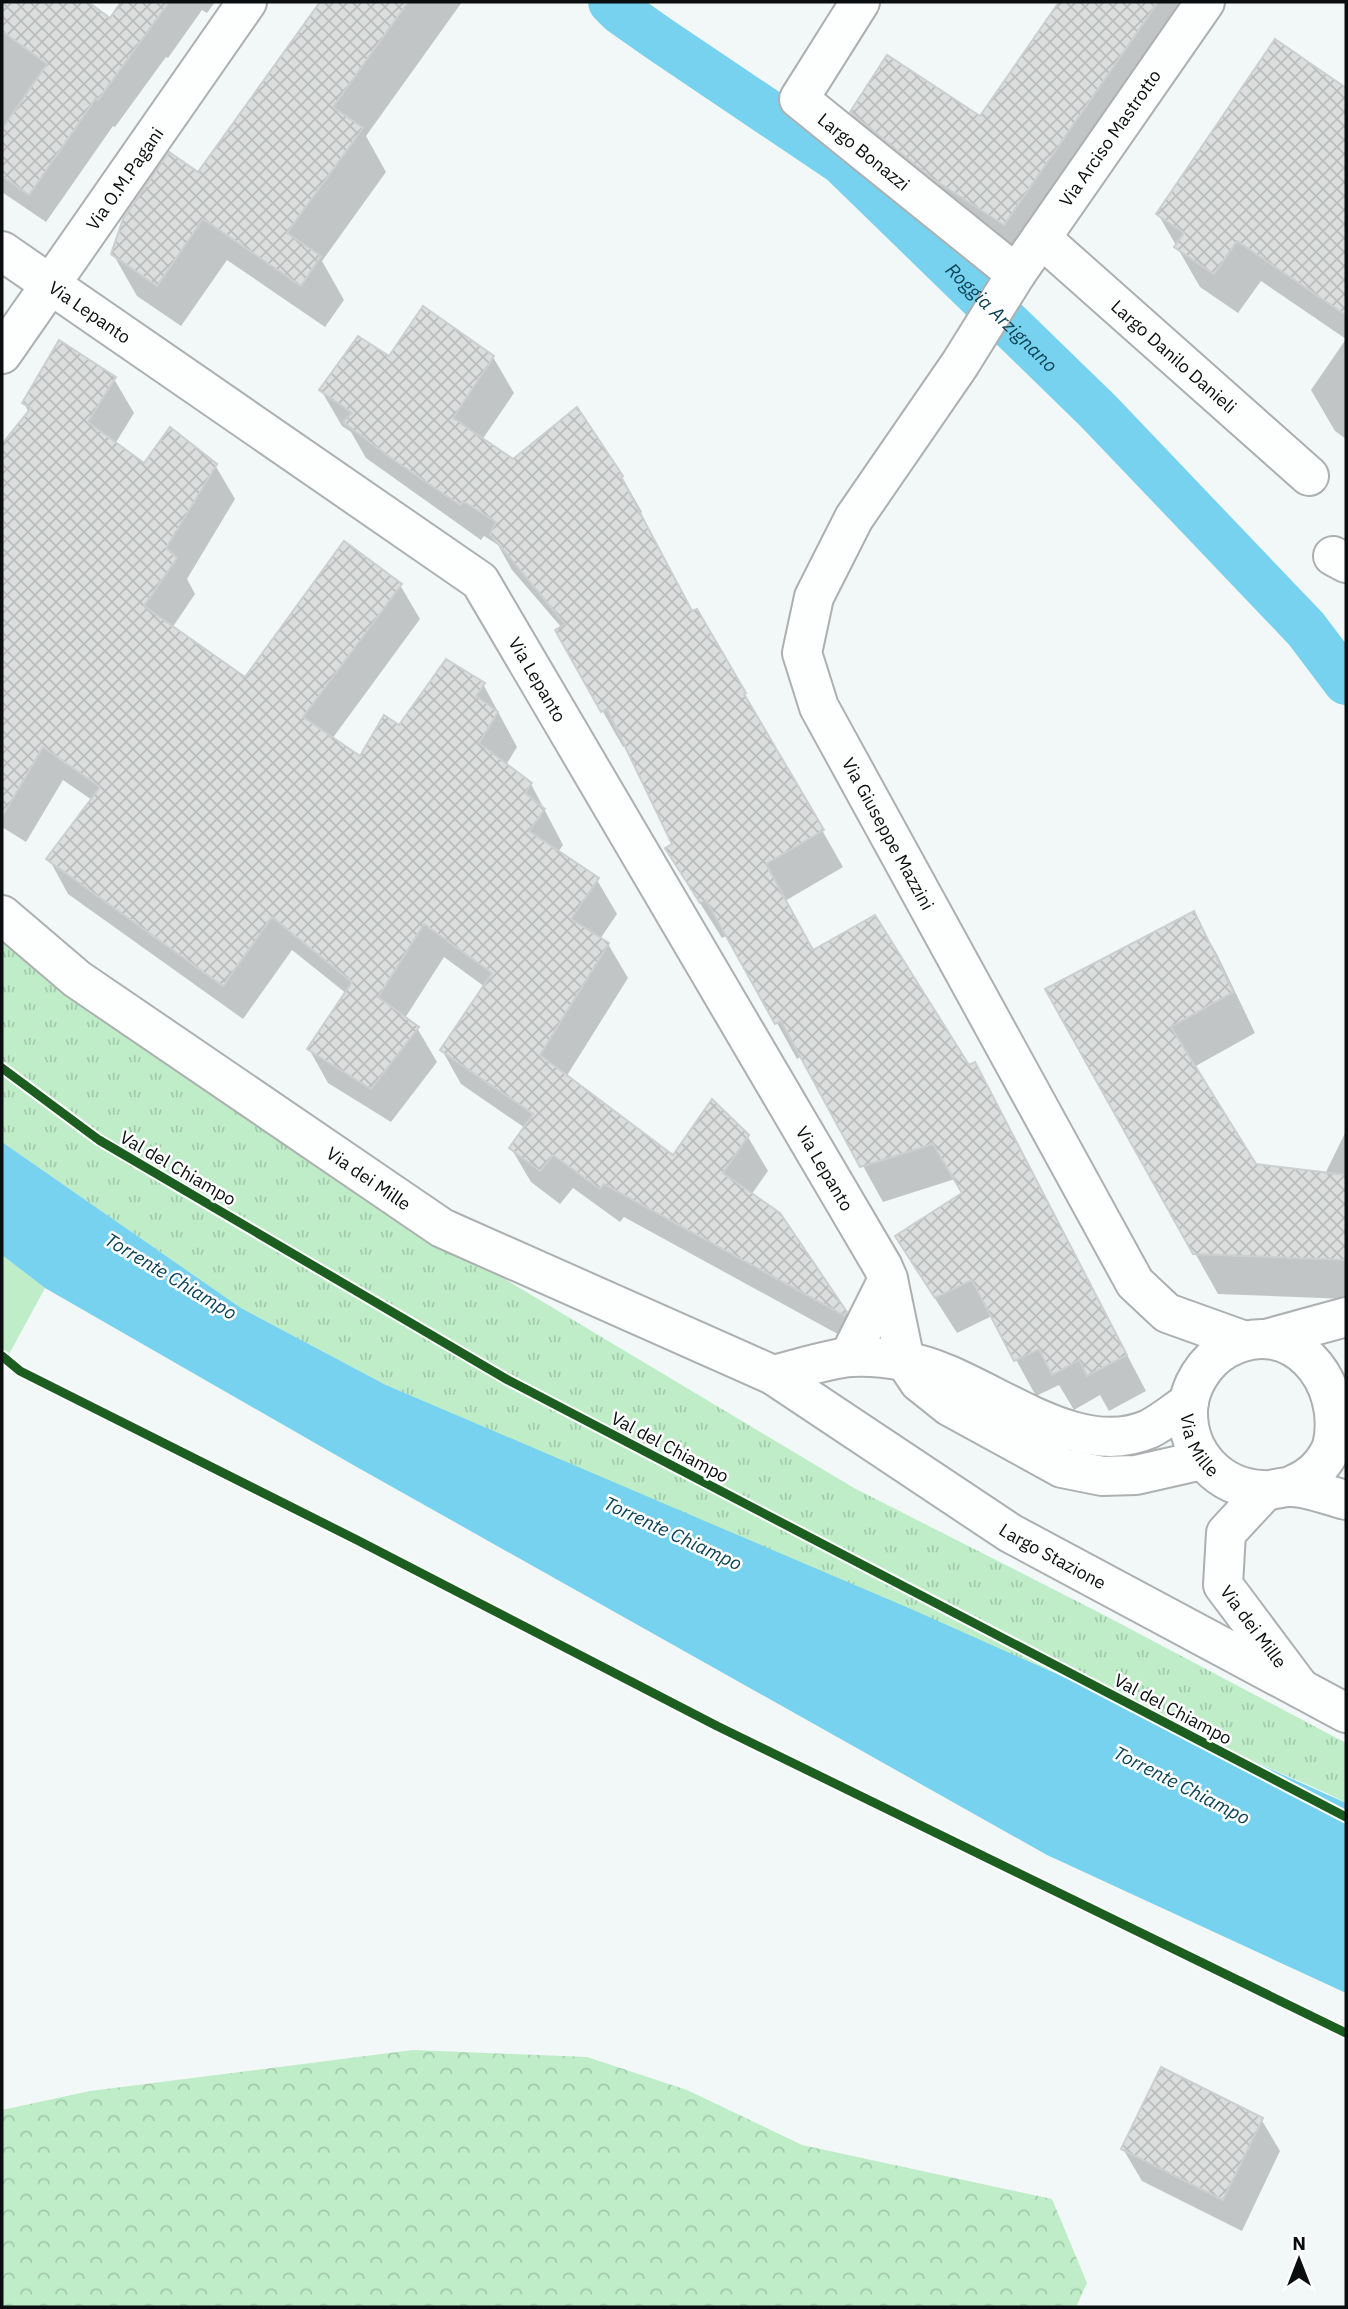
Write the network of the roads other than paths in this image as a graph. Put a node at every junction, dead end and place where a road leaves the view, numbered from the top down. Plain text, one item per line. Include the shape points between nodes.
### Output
1 (247, 2) edge
2 (860, 2) edge
3 (1205, 2) edge
4 (1041, 238) junction
5 (2, 251) edge
6 (1016, 274) junction
7 (50, 284) junction
8 (2, 354) edge
9 (1309, 476) dead end
10 (2, 915) edge
11 (888, 1279) junction
12 (1346, 1317) edge
13 (1255, 1340) junction
14 (849, 1357) junction
15 (905, 1361) junction
16 (943, 1372) junction
17 (773, 1375) junction
18 (1189, 1402) junction
19 (1342, 1424) edge
20 (1202, 1460) junction
21 (1278, 1488) junction
22 (1346, 1500) edge
23 (1300, 1688) junction
24 (1346, 1713) edge

1 - 7 street, Via O.M.Pagani
2 - 6 street, Largo Bonazzi via 799,99
3 - 4 street, Via Arciso Mastrotto
4 - 6 street, Via Arciso Mastrotto
4 - 9 street, Largo Danilo Danieli
5 - 7 street, Via Lepanto
6 - 13 street, Via Giuseppe Mazzini via 855,518 814,597 802,653 819,707 1135,1283 1167,1313
7 - 8 street, Via O.M.Pagani
7 - 11 street, Via Lepanto via 480,581
10 - 17 street, Via dei Mille via 78,979 442,1228
11 - 14 street
11 - 15 street, Via Lepanto
11 - 16 street via 911,1290
12 - 13 street, Via Mille
13 - 18 street, Via Mille via 1225,1350 1208,1364 1195,1382
13 - 19 street via 1289,1343 1310,1354 1326,1370 1336,1391
14 - 15 street
14 - 17 street
15 - 16 street
15 - 20 street, Via Lepanto via 919,1382 949,1406 1062,1468 1102,1476 1136,1475
16 - 18 street via 1077,1433 1116,1437 1149,1429
17 - 23 street, Largo Stazione via 1010,1532
18 - 20 street, Via Mille via 1188,1422
19 - 21 street via 1327,1458 1311,1475
20 - 21 street, Via Mille via 1239,1487
21 - 22 street
21 - 23 street, Via dei Mille via 1226,1533 1223,1585
23 - 24 street, Largo Stazione

